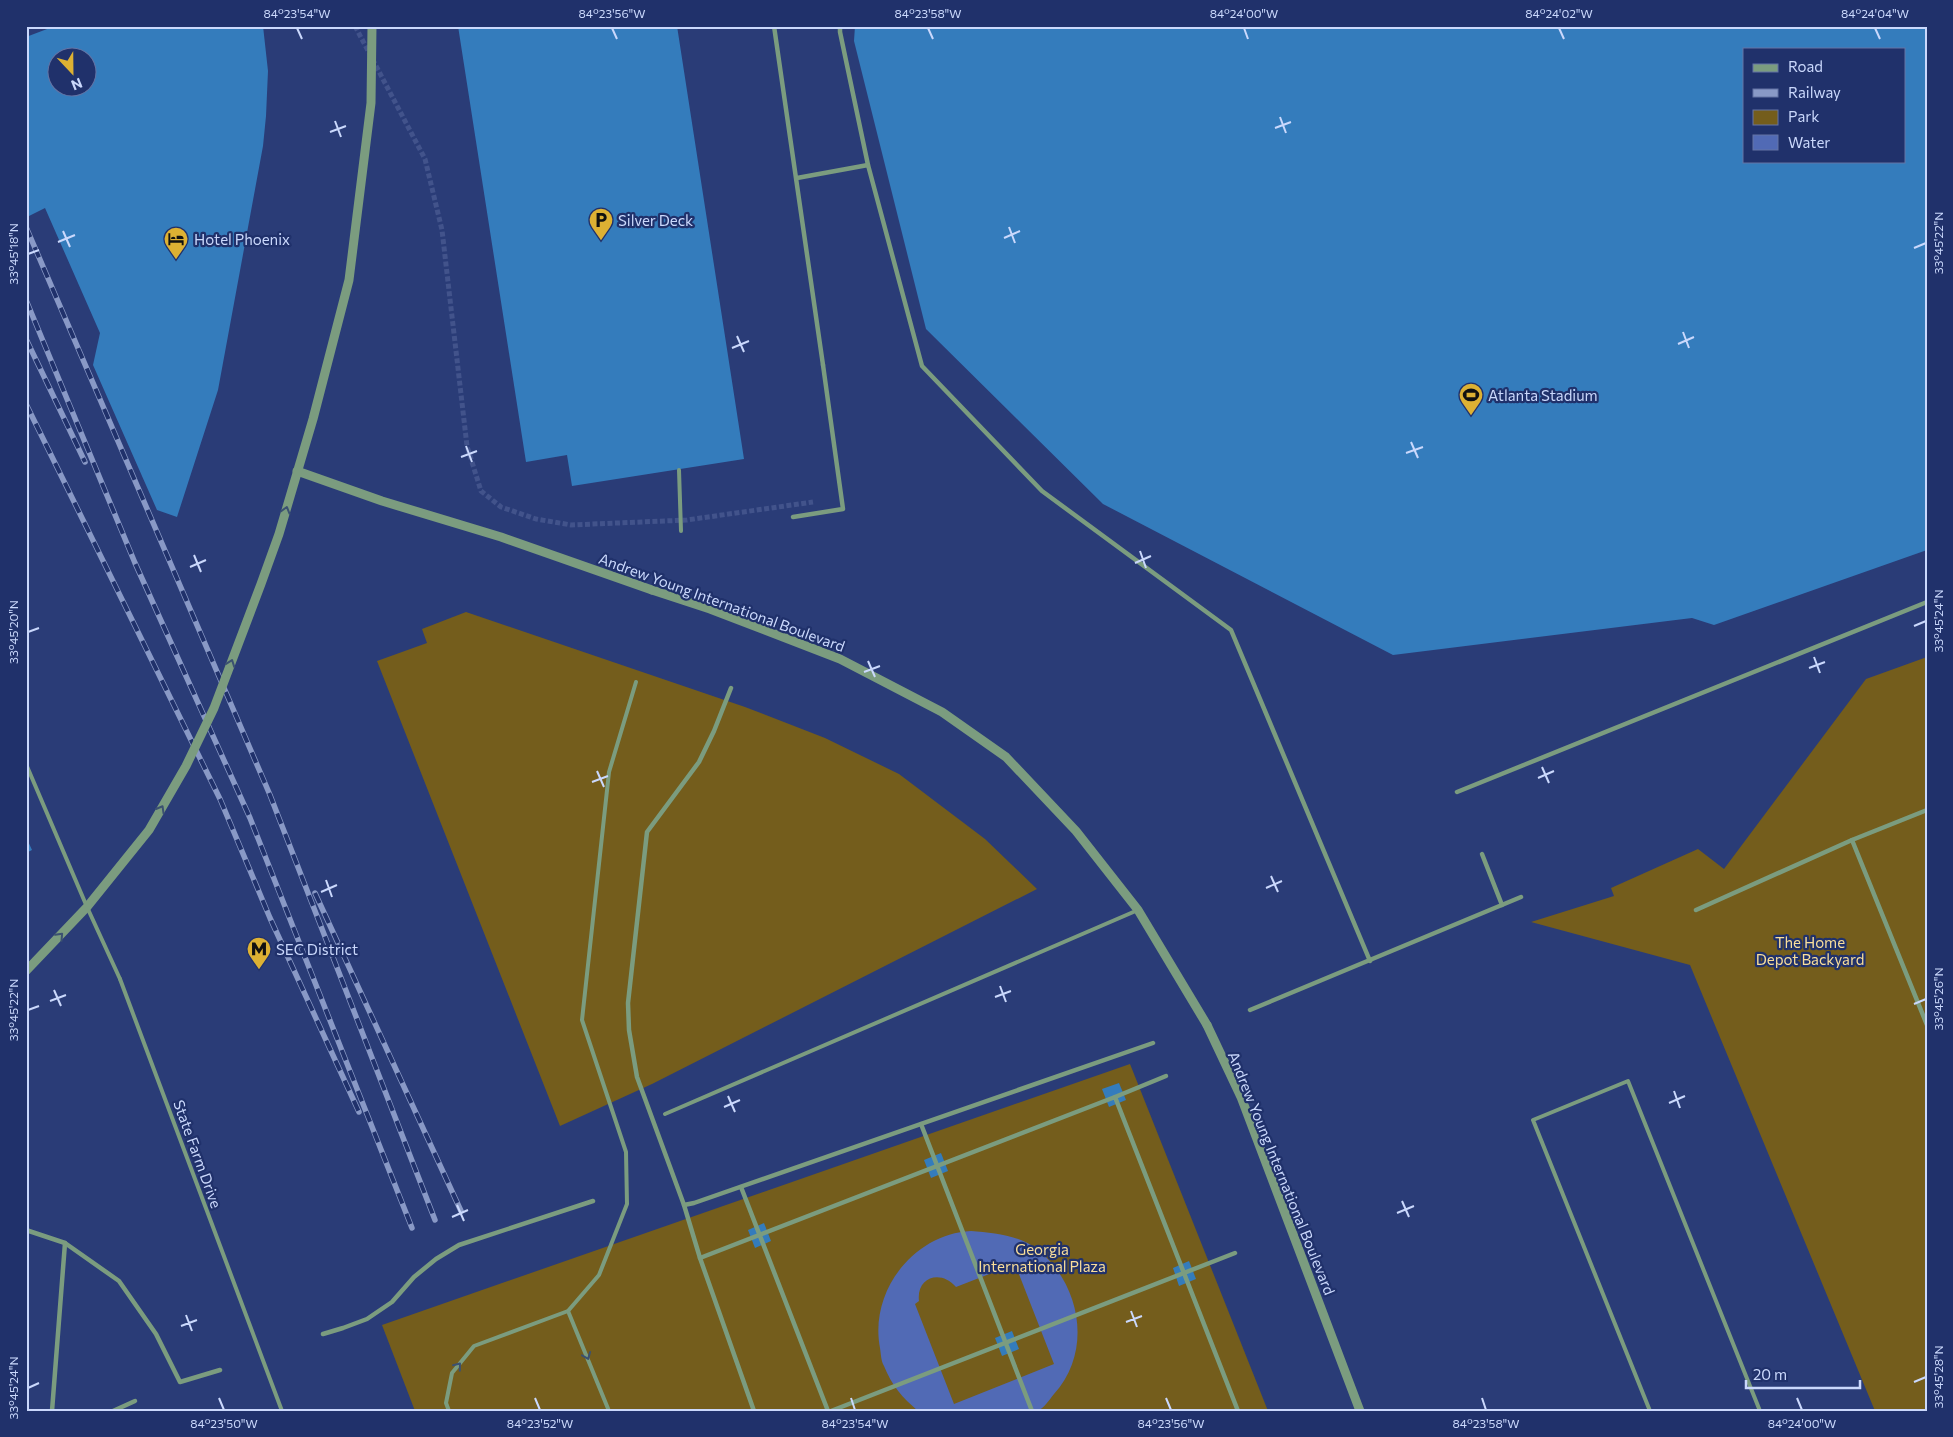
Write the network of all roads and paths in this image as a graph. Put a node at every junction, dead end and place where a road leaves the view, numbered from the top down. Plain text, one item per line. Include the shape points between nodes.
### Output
1 (372, 26) edge
2 (774, 26) edge
3 (840, 26) edge
4 (868, 165) junction
5 (797, 178) junction
6 (679, 470) dead end
7 (297, 471) junction
8 (793, 517) dead end
9 (681, 531) dead end
10 (1927, 602) edge
11 (636, 682) dead end
12 (730, 688) dead end
13 (26, 764) edge
14 (1457, 792) dead end
15 (1927, 810) edge
16 (1852, 840) junction
17 (1482, 854) dead end
18 (1520, 897) dead end
19 (1502, 905) junction
20 (87, 906) junction
21 (1138, 910) junction
22 (1696, 910) dead end
23 (1370, 961) junction
24 (26, 971) edge
25 (1250, 1010) dead end
26 (1927, 1025) edge
27 (1154, 1043) dead end
28 (1166, 1076) dead end
29 (1115, 1097) junction
30 (665, 1114) dead end
31 (921, 1124) junction
32 (740, 1187) junction
33 (593, 1201) dead end
34 (684, 1206) junction
35 (26, 1230) edge
36 (759, 1235) junction
37 (65, 1243) junction
38 (1235, 1253) dead end
39 (700, 1258) junction
40 (1184, 1273) junction
41 (568, 1311) junction
42 (323, 1334) dead end
43 (1005, 1343) junction
44 (220, 1370) dead end
45 (135, 1402) dead end
46 (52, 1411) edge
47 (114, 1411) edge
48 (282, 1411) edge
49 (449, 1411) edge
50 (609, 1411) edge
51 (754, 1411) edge
52 (830, 1411) edge
53 (1032, 1411) edge
54 (1238, 1411) edge
55 (1360, 1411) edge
56 (1650, 1411) edge
57 (1760, 1411) edge

1 - 7 street, bridge via 371,103 349,280
2 - 5 street
3 - 4 street
4 - 5 street
4 - 23 street via 922,366 1042,491 1232,630
5 - 8 street, bridge via 843,509
6 - 9 lane
20 -> 7 street, bridge via 149,830 186,766 214,708 279,534
7 - 21 street, Andrew Young International Boulevard, bridge via 710,609 840,659 942,712 1006,757 1076,831
10 - 14 street
11 - 41 lane via 609,772 582,1020 626,1152 627,1204 599,1274
12 - 34 street via 698,762 647,832 628,1003 637,1077
13 - 20 lane, State Farm Drive
15 - 16 street
16 - 22 street
16 - 26 street
17 - 19 street
18 - 19 street
19 - 23 street
24 -> 20 street, bridge
20 - 48 lane, State Farm Drive, bridge via 120,979
21 - 30 lane
21 - 55 street, Andrew Young International Boulevard, bridge via 1207,1025 1241,1097
23 - 25 street
27 - 31 street
28 - 29 street
29 - 36 street
29 - 40 street
31 - 32 street
31 - 43 street
32 - 34 street
32 - 36 street
33 - 42 street, bridge via 459,1246 436,1259 414,1277 392,1302 367,1319
34 - 39 street
35 - 37 street
36 - 39 street
36 - 52 street
37 - 44 street via 119,1282 156,1334 180,1382
37 - 46 street
38 - 40 street
39 - 51 street
40 - 43 street
40 - 54 street
49 -> 41 lane via 446,1403 452,1373 474,1346
41 -> 50 lane
43 - 52 street
43 - 53 street
45 - 47 street
56 - 57 lane via 1533,1120 1628,1081

